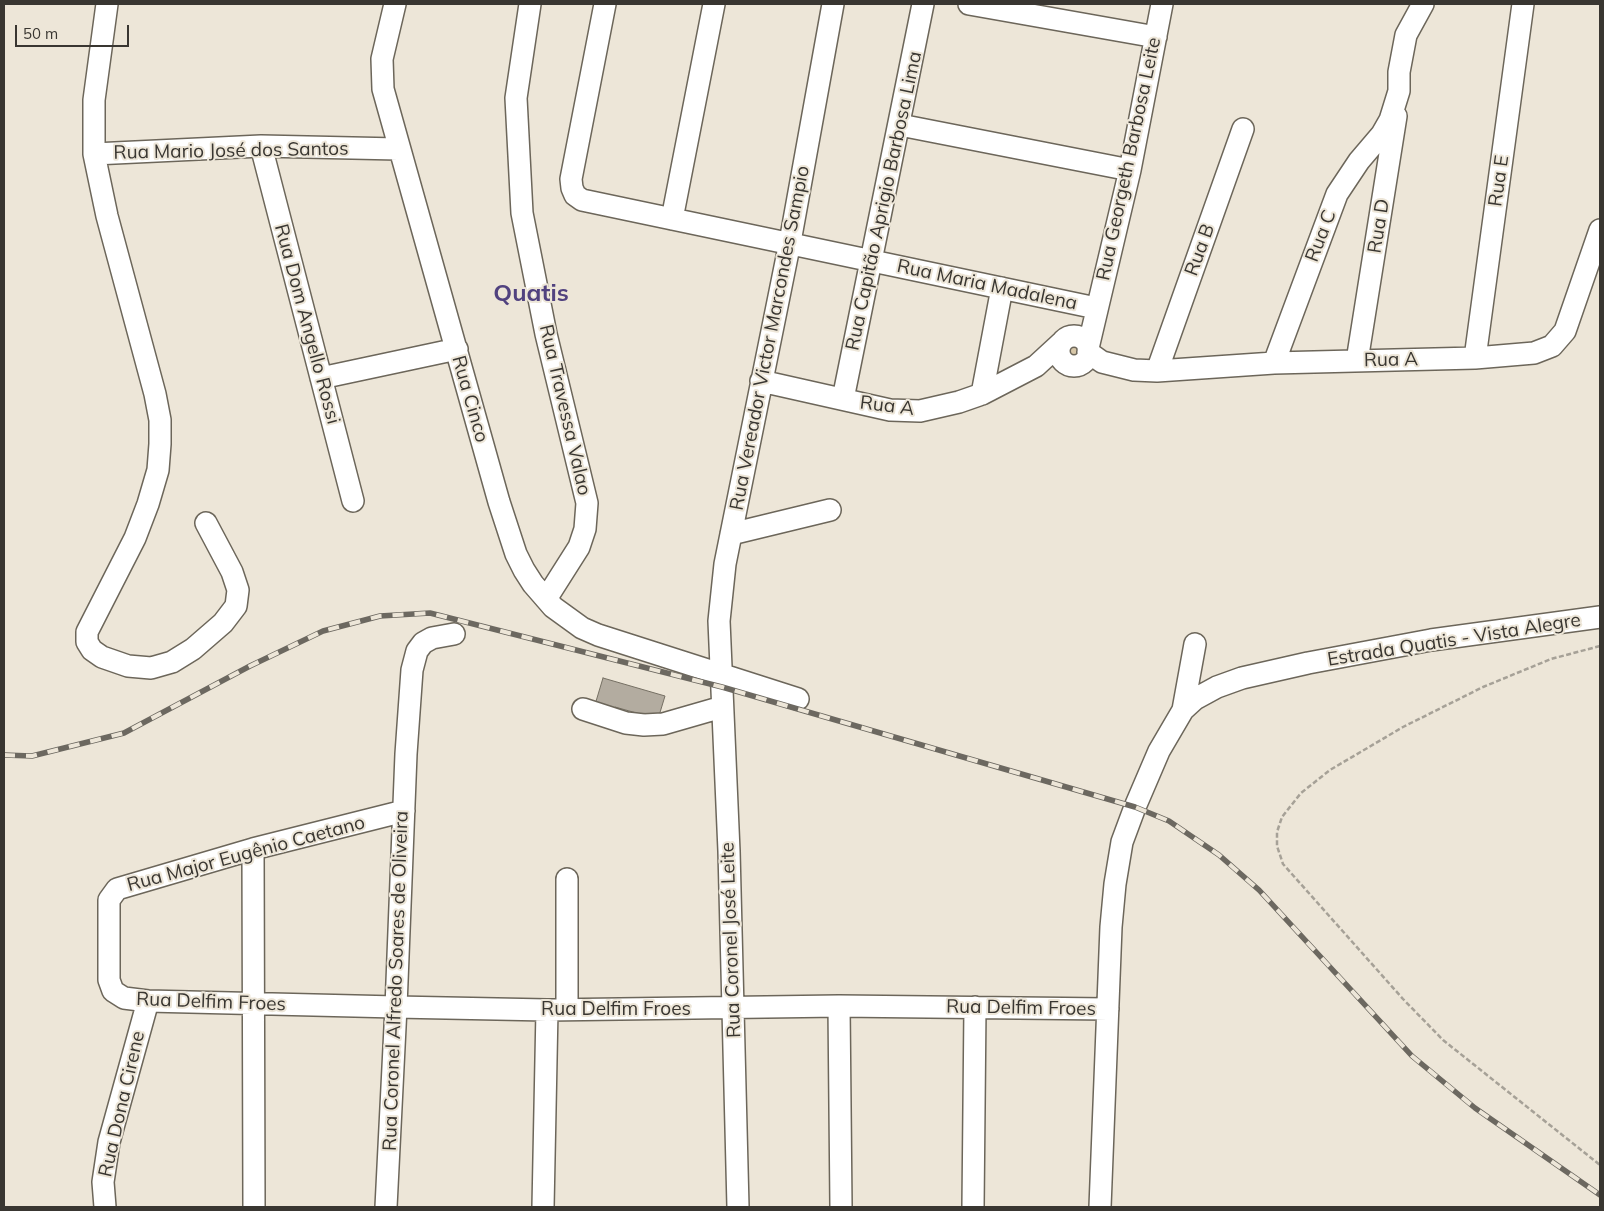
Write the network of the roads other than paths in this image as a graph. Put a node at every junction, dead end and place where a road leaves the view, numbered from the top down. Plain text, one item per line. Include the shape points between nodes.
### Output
1 (107, 4) edge
2 (395, 4) edge
3 (530, 4) edge
4 (605, 4) edge
5 (714, 4) edge
6 (832, 4) edge
7 (923, 4) edge
8 (969, 4) edge
9 (1162, 4) edge
10 (1423, 4) edge
11 (1523, 4) edge
12 (1156, 37) junction
13 (1399, 90) junction
14 (1390, 120) joint
15 (900, 125) junction
16 (1243, 129) dead end
17 (261, 146) junction
18 (398, 149) junction
19 (94, 154) junction
20 (1130, 170) junction
21 (672, 219) junction
22 (1600, 230) edge
23 (790, 242) junction
24 (872, 261) junction
25 (1002, 288) junction
26 (1095, 311) junction
27 (1065, 340) junction
28 (456, 349) junction
29 (1085, 358) junction
30 (1475, 358) junction
31 (1357, 360) junction
32 (1274, 363) junction
33 (1036, 366) junction
34 (1157, 371) junction
35 (321, 378) junction
36 (761, 381) junction
37 (982, 394) junction
38 (843, 399) junction
39 (353, 501) dead end
40 (830, 510) dead end
41 (206, 523) dead end
42 (731, 534) junction
43 (546, 600) junction
44 (1600, 617) edge
45 (454, 634) dead end
46 (1195, 644) dead end
47 (721, 674) junction
48 (798, 699) dead end
49 (722, 707) junction
50 (582, 708) dead end
51 (1183, 710) junction
52 (404, 812) junction
53 (254, 849) junction
54 (567, 879) dead end
55 (124, 998) joint
56 (148, 1001) junction
57 (255, 1004) junction
58 (839, 1006) junction
59 (396, 1007) junction
60 (975, 1007) junction
61 (733, 1008) junction
62 (1108, 1009) junction
63 (557, 1010) junction
64 (106, 1207) edge
65 (254, 1207) edge
66 (386, 1207) edge
67 (543, 1207) edge
68 (738, 1207) edge
69 (841, 1207) edge
70 (973, 1207) edge
71 (1100, 1207) edge

1 - 19 street via 94,100
2 - 18 street, Rua Cinco via 381,67 383,89
3 - 43 street, Rua Travessa Valao via 516,98 522,214 546,334 587,503 585,529 579,547
4 - 21 street, Rua Maria Madalena via 573,165 572,188 576,195 591,204
5 - 21 street
6 - 23 street, Rua Vereador Victor Marcondes Sampio
7 - 15 street, Rua Capitão Aprigio Barbosa Lima
8 - 12 street
9 - 12 street, Rua Georgeth Barbosa Leite
10 - 13 street, Rua D via 1406,35
11 - 30 street, Rua E
12 - 20 street, Rua Georgeth Barbosa Leite
13 - 14 street, Rua D
13 - 31 street, Rua D
14 - 32 street, Rua C via 1337,194
15 - 20 street
15 - 24 street, Rua Capitão Aprigio Barbosa Lima
16 - 34 street, Rua B
17 - 18 street, Rua Mario José dos Santos
17 - 19 street, Rua Mario José dos Santos
17 - 35 street, Rua Dom Angello Rossi
18 - 28 street, Rua Cinco
19 - 41 street via 160,420 158,470 148,504 135,538 87,632 87,642 92,650 128,666 151,668 172,662 193,649 223,623 236,606 238,590
20 - 26 street, Rua Georgeth Barbosa Leite
21 - 23 street, Rua Maria Madalena
22 - 30 street, Rua A via 1565,331 1558,342 1534,353
23 - 24 street, Rua Maria Madalena
23 - 36 street, Rua Vereador Victor Marcondes Sampio
24 - 25 street, Rua Maria Madalena
24 - 38 street, Rua Capitão Aprigio Barbosa Lima
25 - 26 street, Rua Maria Madalena
25 - 37 street
26 - 27 street
26 - 29 street, Rua Georgeth Barbosa Leite
27 - 29 street via 1059,353
27 - 33 street
28 - 35 street
28 - 43 street, Rua Cinco via 516,554
29 - 33 street, Rua A
29 - 34 street, Rua A via 1134,370
30 - 31 street, Rua A
31 - 32 street, Rua A
32 - 34 street, Rua A
33 - 37 street, Rua A
35 - 39 street, Rua Dom Angello Rossi
36 - 38 street, Rua A
36 - 42 street, Rua Vereador Victor Marcondes Sampio
37 - 38 street, Rua A via 920,411 890,410
40 - 42 street
42 - 47 street, Rua Vereador Victor Marcondes Sampio via 719,620
43 - 47 street, Rua Cinco via 565,617 598,635
44 - 51 street, Estrada Quatis - Vista Alegre via 1430,640 1308,663 1217,687
45 - 52 street, Rua Coronel Alfredo Soares de Oliveira via 432,638 422,643 417,651 411,678
46 - 51 street
47 - 48 street, Rua Cinco
47 - 49 street, Rua Coronel José Leite
49 - 50 street via 663,724 644,726
49 - 61 street, Rua Coronel José Leite
51 - 62 street, Estrada Quatis - Vista Alegre via 1159,751 1122,842 1111,927
52 - 53 street, Rua Major Eugênio Caetano
52 - 59 street, Rua Coronel Alfredo Soares de Oliveira
53 - 55 street, Rua Major Eugênio Caetano via 124,886 111,894 109,980 113,991
53 - 57 street
54 - 63 street
55 - 56 street, Rua Delfim Froes
56 - 57 street, Rua Delfim Froes
56 - 64 street, Rua Dona Cirene via 109,1142 103,1182
57 - 59 street, Rua Delfim Froes
57 - 65 street
58 - 60 street, Rua Delfim Froes
58 - 61 street, Rua Delfim Froes
58 - 69 street
59 - 63 street, Rua Delfim Froes
59 - 66 street, Rua Coronel Alfredo Soares de Oliveira
60 - 62 street, Rua Delfim Froes
60 - 70 street
61 - 63 street, Rua Delfim Froes
61 - 68 street, Rua Coronel José Leite
62 - 71 street, Estrada Quatis - Vista Alegre
63 - 67 street

